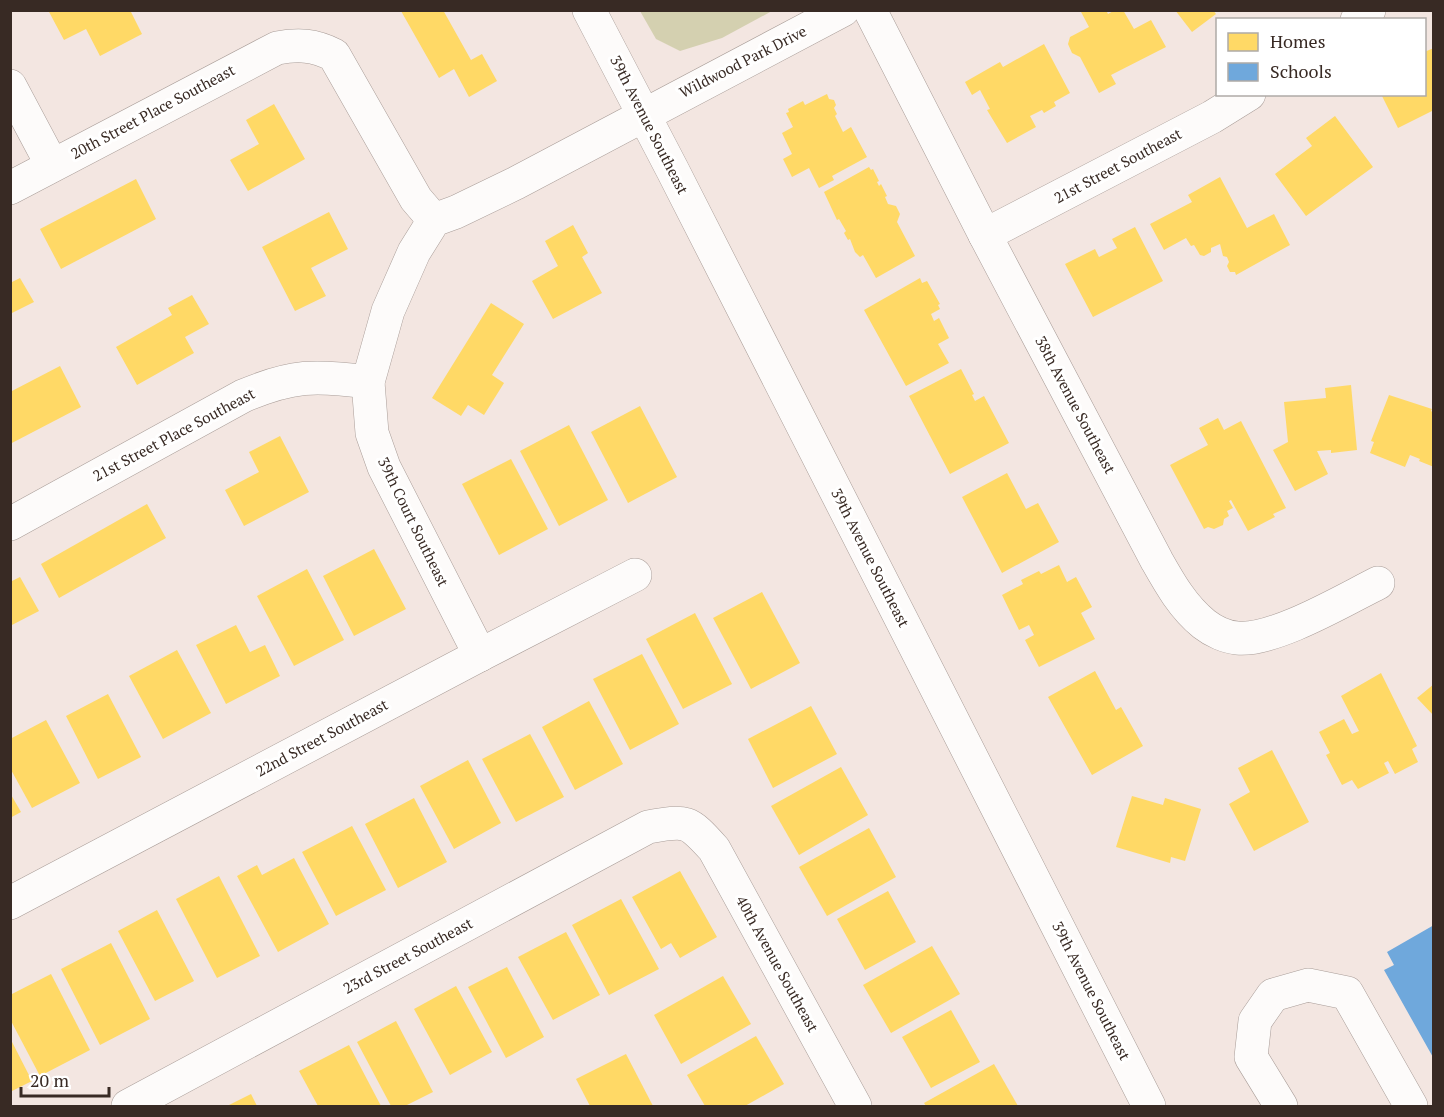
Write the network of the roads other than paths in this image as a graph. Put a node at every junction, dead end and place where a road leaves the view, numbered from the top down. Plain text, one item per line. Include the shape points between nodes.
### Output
1 (589, 10) edge
2 (843, 10) edge
3 (870, 10) edge
4 (10, 86) edge
5 (1246, 96) edge
6 (644, 114) junction
7 (52, 165) junction
8 (10, 188) edge
9 (434, 220) junction
10 (985, 235) junction
11 (368, 382) junction
12 (10, 524) edge
13 (635, 575) dead end
14 (1378, 583) dead end
15 (480, 654) junction
16 (693, 826) joint
17 (10, 903) edge
18 (844, 1103) edge
19 (128, 1107) edge
20 (1149, 1107) edge
21 (1281, 1107) edge
22 (1411, 1107) edge

1 - 6 street, 39th Avenue Southeast
2 - 6 street, Wildwood Park Drive
3 - 10 street, 38th Avenue Southeast
4 - 7 street
5 - 10 street, 21st Street Southeast
6 - 9 street via 516,183
6 - 20 street, 39th Avenue Southeast
7 - 8 street, 20th Street Place Southeast
7 - 9 street, 20th Street Place Southeast via 277,48 299,44 319,47 334,55 416,199
9 - 11 street via 414,252 388,311
10 - 14 street, 38th Avenue Southeast via 1157,561 1188,609 1204,624 1228,636 1257,637
11 - 12 street, 21st Street Place Southeast via 329,377 269,384
11 - 15 street, 39th Court Southeast via 372,433 384,467
13 - 15 street, 22nd Street Southeast
15 - 17 street, 22nd Street Southeast
16 - 18 street, 40th Avenue Southeast via 714,849
16 - 19 street, 23rd Street Southeast via 673,822 648,827
21 - 22 street via 1251,1057 1255,1021 1273,995 1308,985 1347,993

